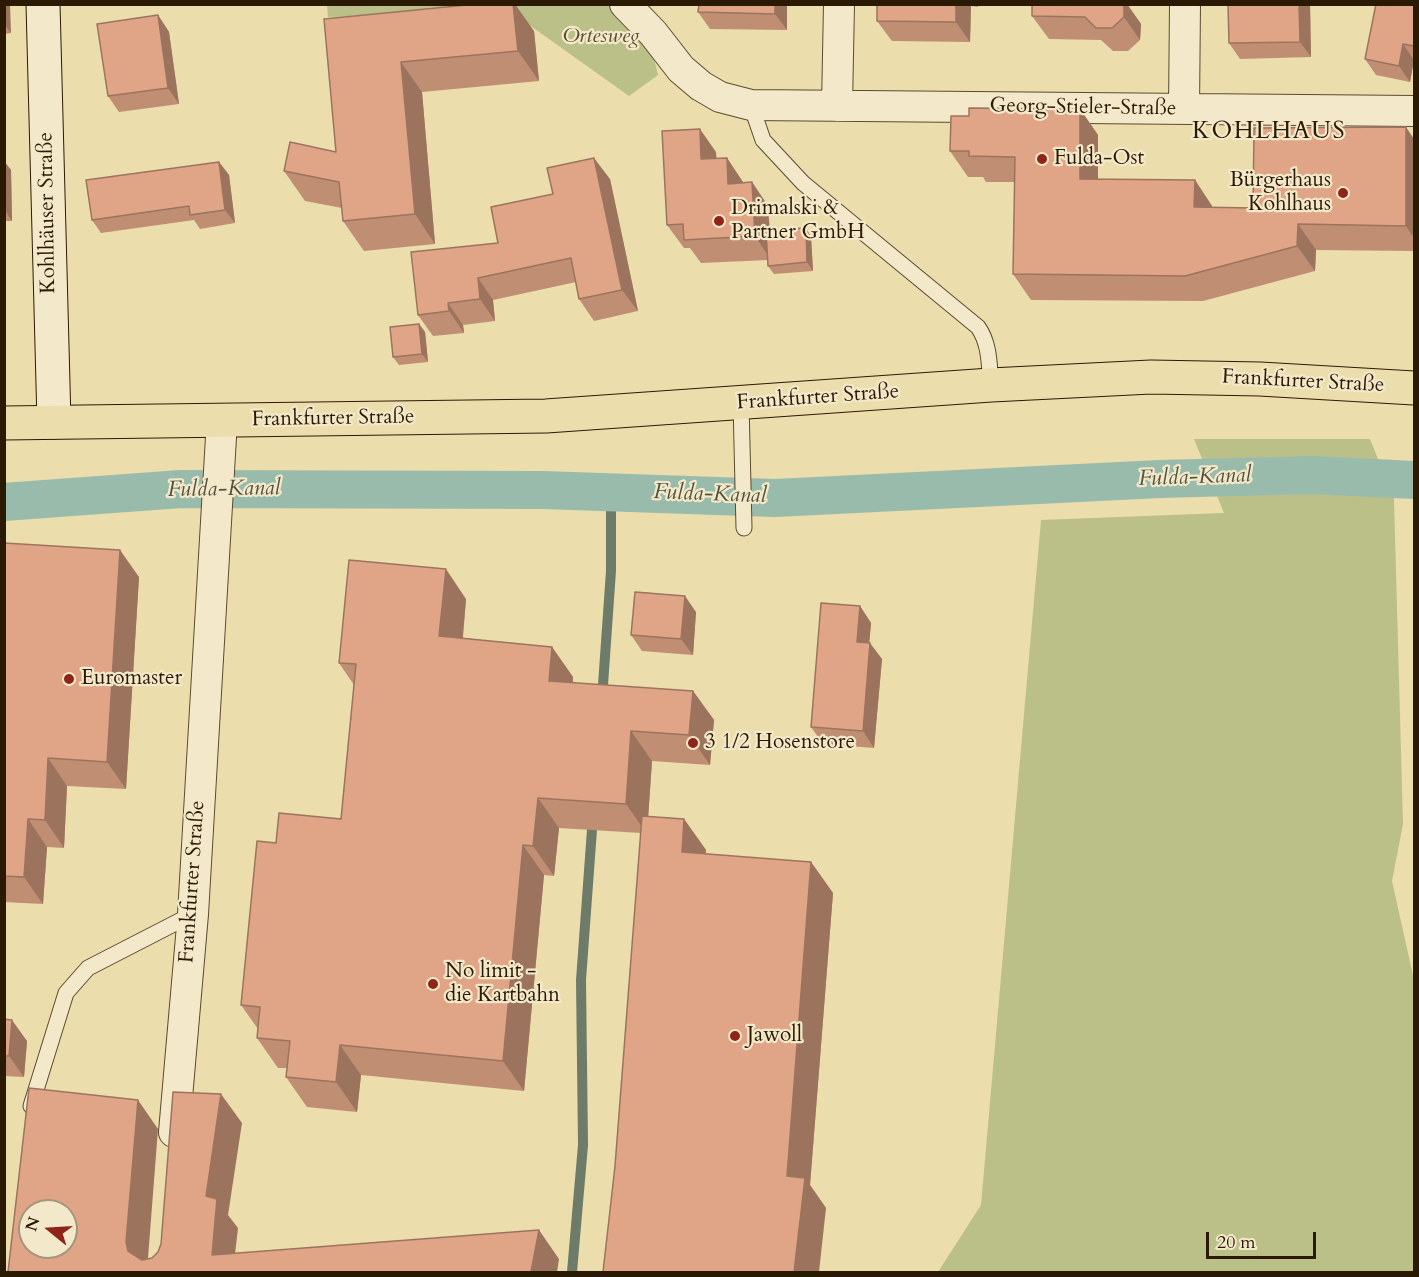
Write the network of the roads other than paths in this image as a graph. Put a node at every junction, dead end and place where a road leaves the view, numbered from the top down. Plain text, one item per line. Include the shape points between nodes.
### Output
1 (43, 4) edge
2 (625, 4) edge
3 (839, 4) edge
4 (1185, 4) edge
5 (751, 105) junction
6 (837, 106) junction
7 (1184, 109) junction
8 (1414, 111) edge
9 (991, 385) junction
10 (1414, 388) edge
11 (741, 404) junction
12 (222, 420) junction
13 (54, 422) junction
14 (4, 423) edge
15 (744, 528) dead end
16 (193, 914) junction
17 (29, 1125) edge
18 (173, 1157) edge

1 - 13 main road, Kohlhäuser Straße
2 - 5 street via 681,69 701,86 720,97
3 - 6 street
4 - 7 street
5 - 6 street, Georg-Stieler-Straße
5 - 9 lane via 763,140 803,183 978,327 988,349
6 - 7 street, Georg-Stieler-Straße
7 - 8 street, Georg-Stieler-Straße
9 - 10 main road, Frankfurter Straße via 1151,377
9 - 11 main road, Frankfurter Straße
11 - 12 main road, Frankfurter Straße via 546,416
11 - 15 lane
12 - 13 main road, Frankfurter Straße
12 - 16 street, Frankfurter Straße
13 - 14 main road, Frankfurter Straße
16 - 17 lane via 88,968 66,993 31,1102
16 - 18 street, Frankfurter Straße

